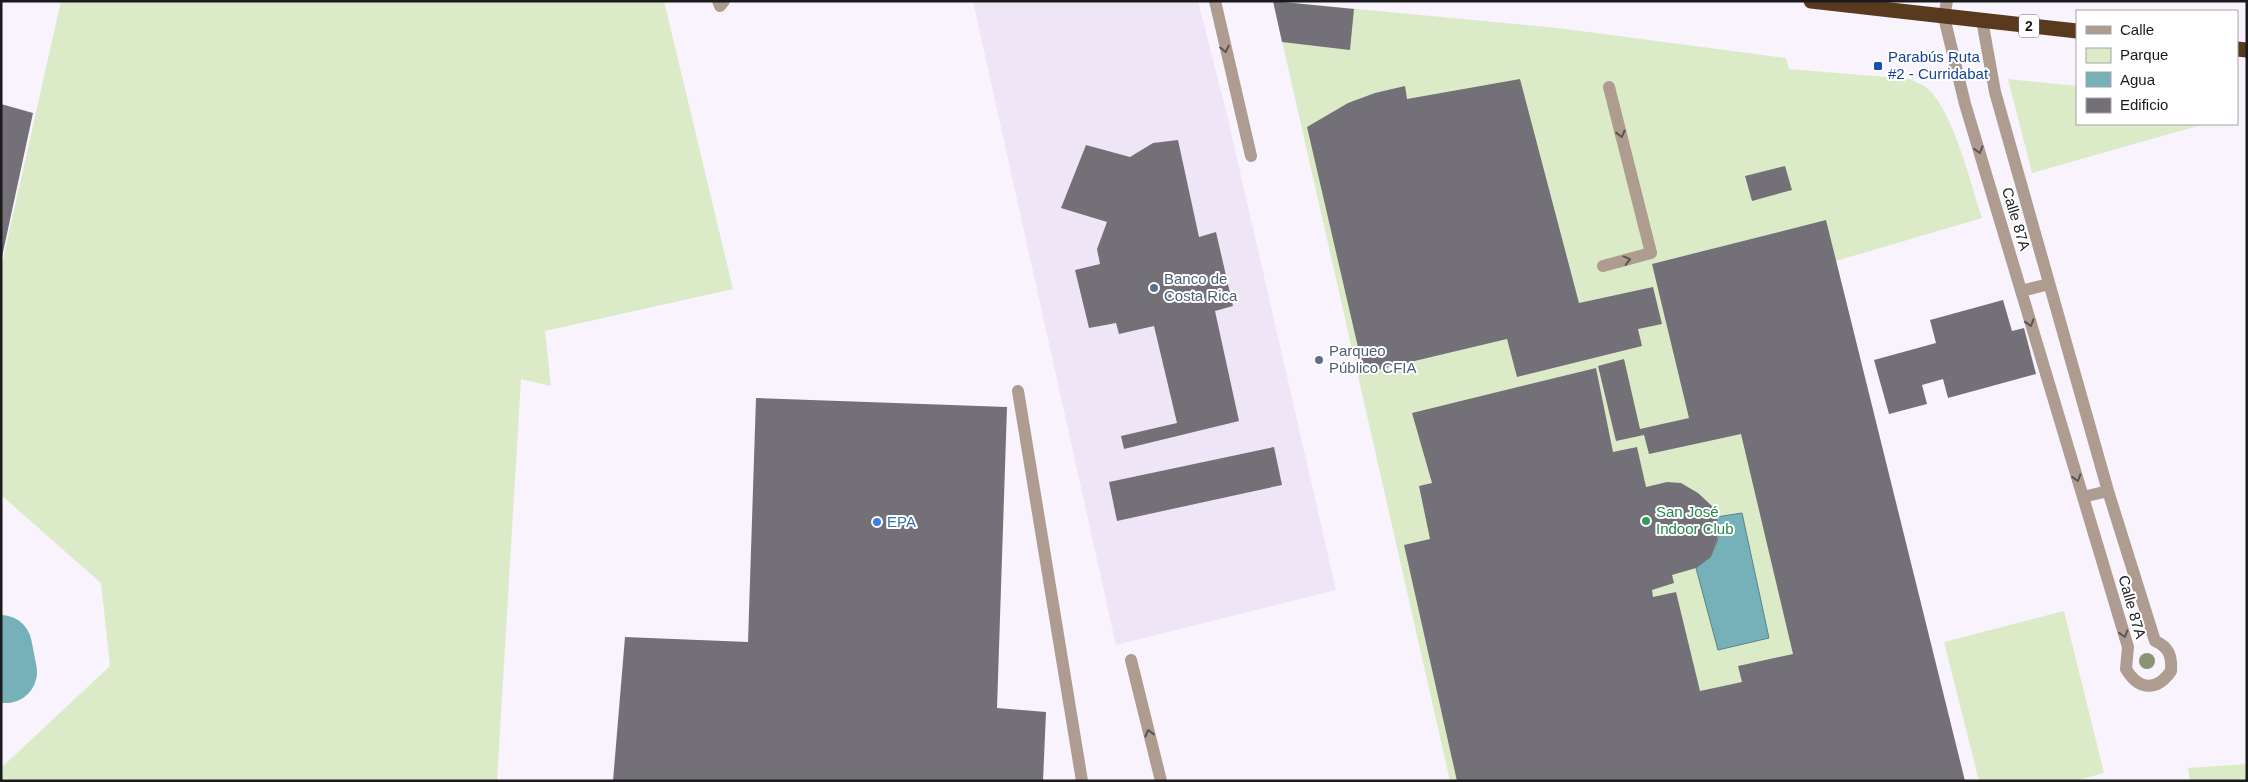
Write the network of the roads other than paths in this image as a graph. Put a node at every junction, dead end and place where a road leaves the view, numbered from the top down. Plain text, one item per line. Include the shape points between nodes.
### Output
1 (718, 1) edge
2 (724, 1) edge
3 (1214, 1) edge
4 (1811, 1) edge
5 (1947, 1) edge
6 (1861, 4) edge
7 (1944, 17) junction
8 (1982, 20) junction
9 (2076, 31) edge
10 (1609, 87) dead end
11 (1251, 156) dead end
12 (1603, 266) dead end
13 (2049, 284) junction
14 (2021, 291) junction
15 (1018, 391) dead end
16 (2108, 491) junction
17 (2082, 498) junction
18 (1131, 660) dead end
19 (1082, 781) edge
20 (1161, 781) edge

1 - 2 street via 720,6
3 -> 11 street
4 - 6 highway, 2
5 - 7 street
6 - 7 highway, 2
7 - 8 highway, 2
7 -> 14 street, Calle 87A via 1965,104
8 - 9 highway, 2
8 - 13 street, Calle 87A via 1995,92
10 - 12 street via 1651,253
13 - 14 street
13 - 16 street, Calle 87A
14 -> 17 street, Calle 87A
15 - 19 street
16 - 17 street
17 -> 16 street, Calle 87A via 2128,647 2126,669 2138,683 2153,686 2171,671 2171,655 2155,640
20 -> 18 street

